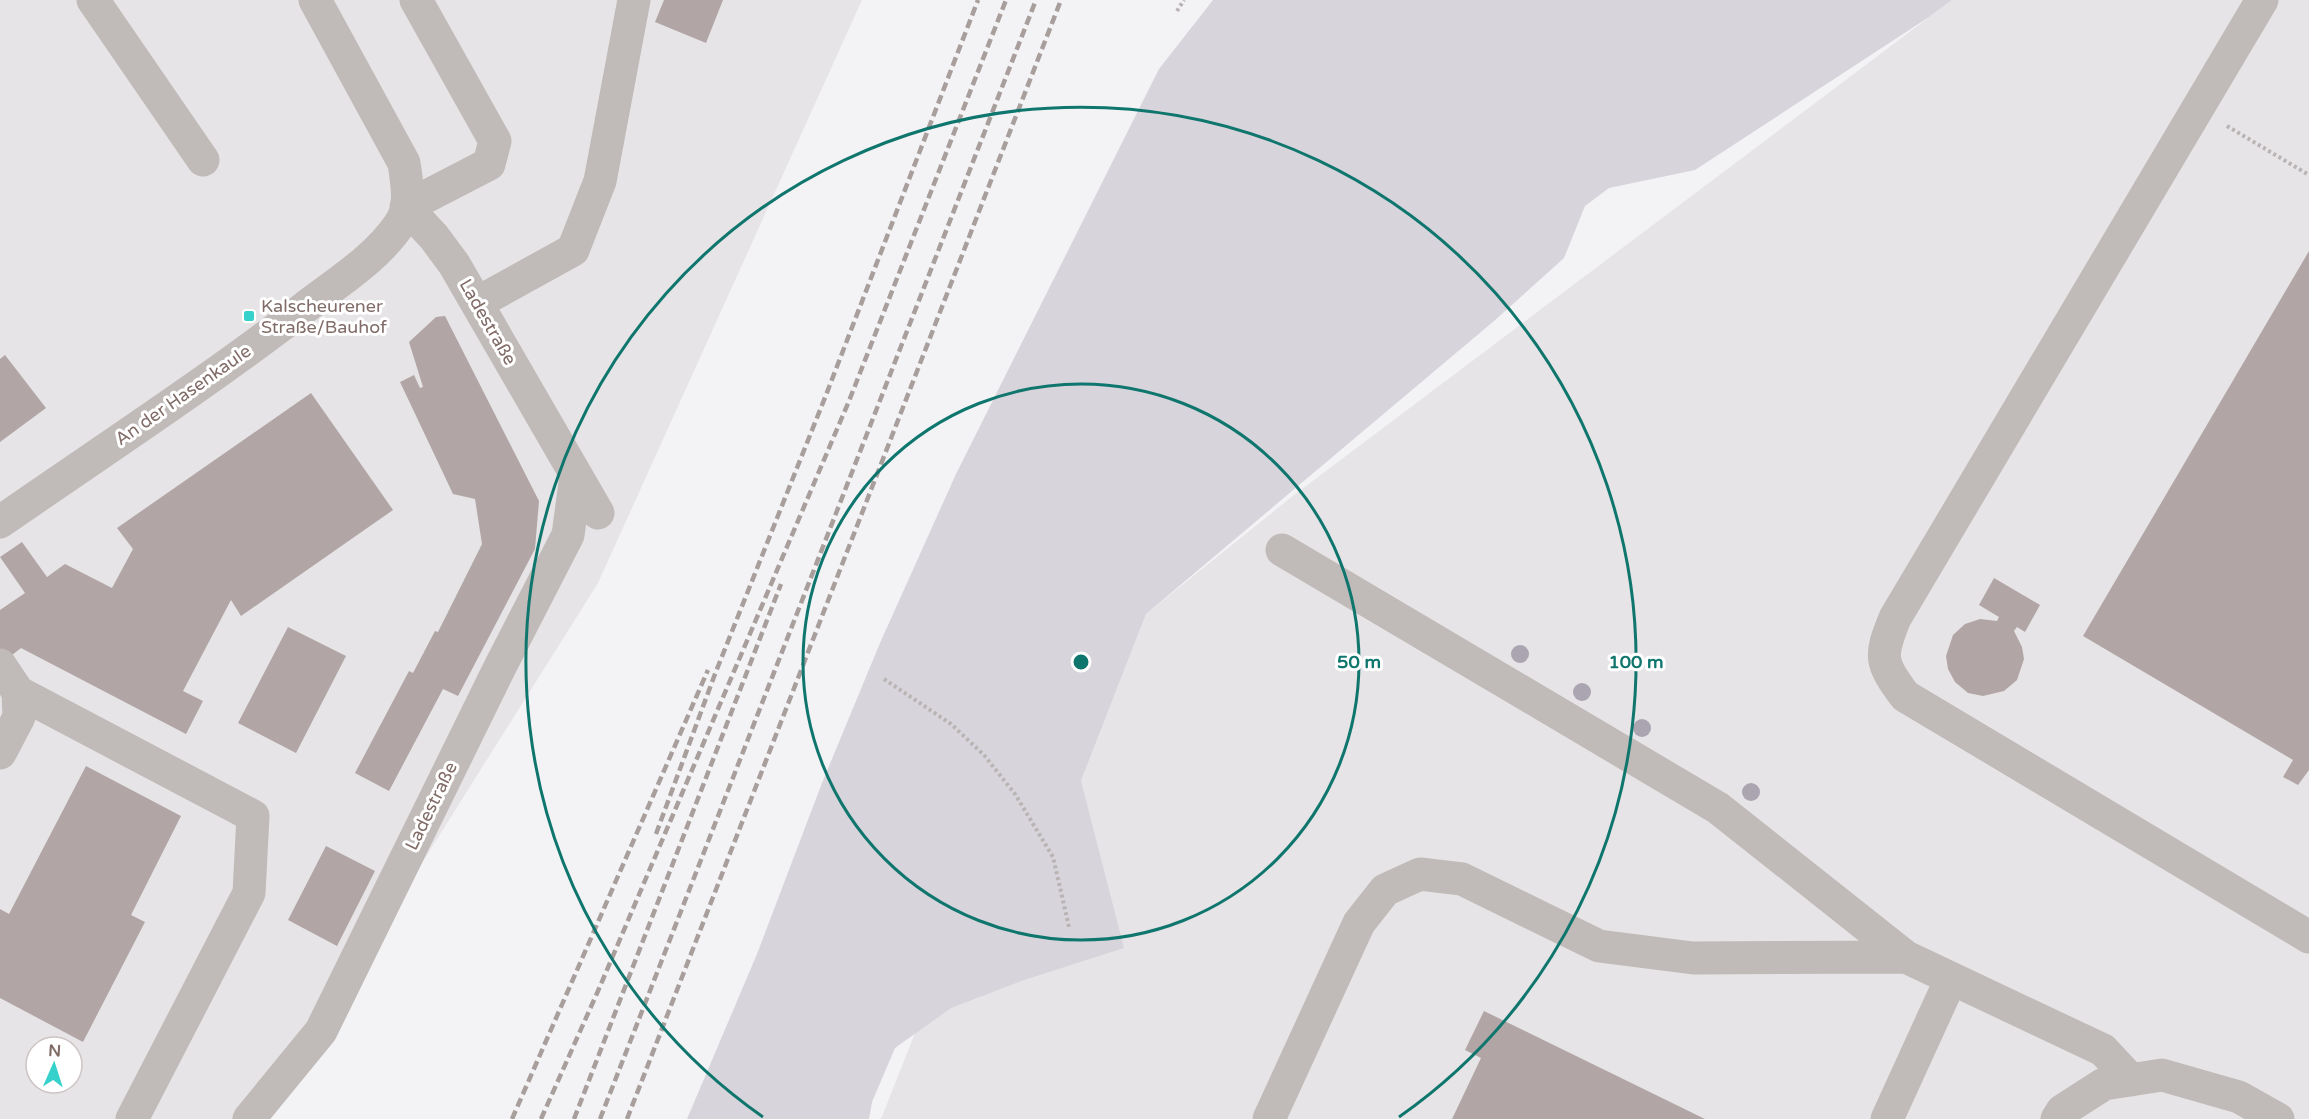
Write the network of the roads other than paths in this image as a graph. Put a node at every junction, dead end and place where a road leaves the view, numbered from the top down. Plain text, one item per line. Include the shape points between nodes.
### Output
1 (93, 0) edge
2 (315, 0) edge
3 (416, 0) edge
4 (634, 0) edge
5 (2262, 0) edge
6 (203, 160) dead end
7 (406, 207) junction
8 (477, 303) junction
9 (576, 476) junction
10 (598, 513) dead end
11 (0, 522) edge
12 (1282, 550) dead end
13 (0, 665) edge
14 (18, 692) junction
15 (0, 753) edge
16 (2309, 937) edge
17 (1906, 957) junction
18 (1951, 979) junction
19 (2131, 1080) junction
20 (132, 1119) edge
21 (249, 1119) edge
22 (1269, 1119) edge
23 (1887, 1119) edge
24 (2057, 1119) edge
25 (2278, 1119) edge

1 - 6 street
2 - 7 street via 404,163
3 - 7 street via 495,141 489,164
4 - 8 street via 600,181 573,250
5 - 16 street via 1895,618 1883,647 1888,672 1905,696
7 - 8 street, Ladestraße via 454,264
7 - 11 street, An der Hasenkaule via 400,224 369,258 243,355
8 - 9 street, Ladestraße
9 - 10 street, Ladestraße
9 - 21 street, Ladestraße via 568,535 321,1031
12 - 17 street via 1718,808
13 - 14 street
14 - 15 street via 19,717
14 - 20 street via 252,816 249,893
17 - 18 street
17 - 22 street via 1693,958 1599,945 1462,879 1420,874 1385,890 1359,923
18 - 19 street via 2103,1050
18 - 23 street
19 - 24 street via 2104,1084 2062,1111
19 - 25 street via 2162,1075 2239,1097

